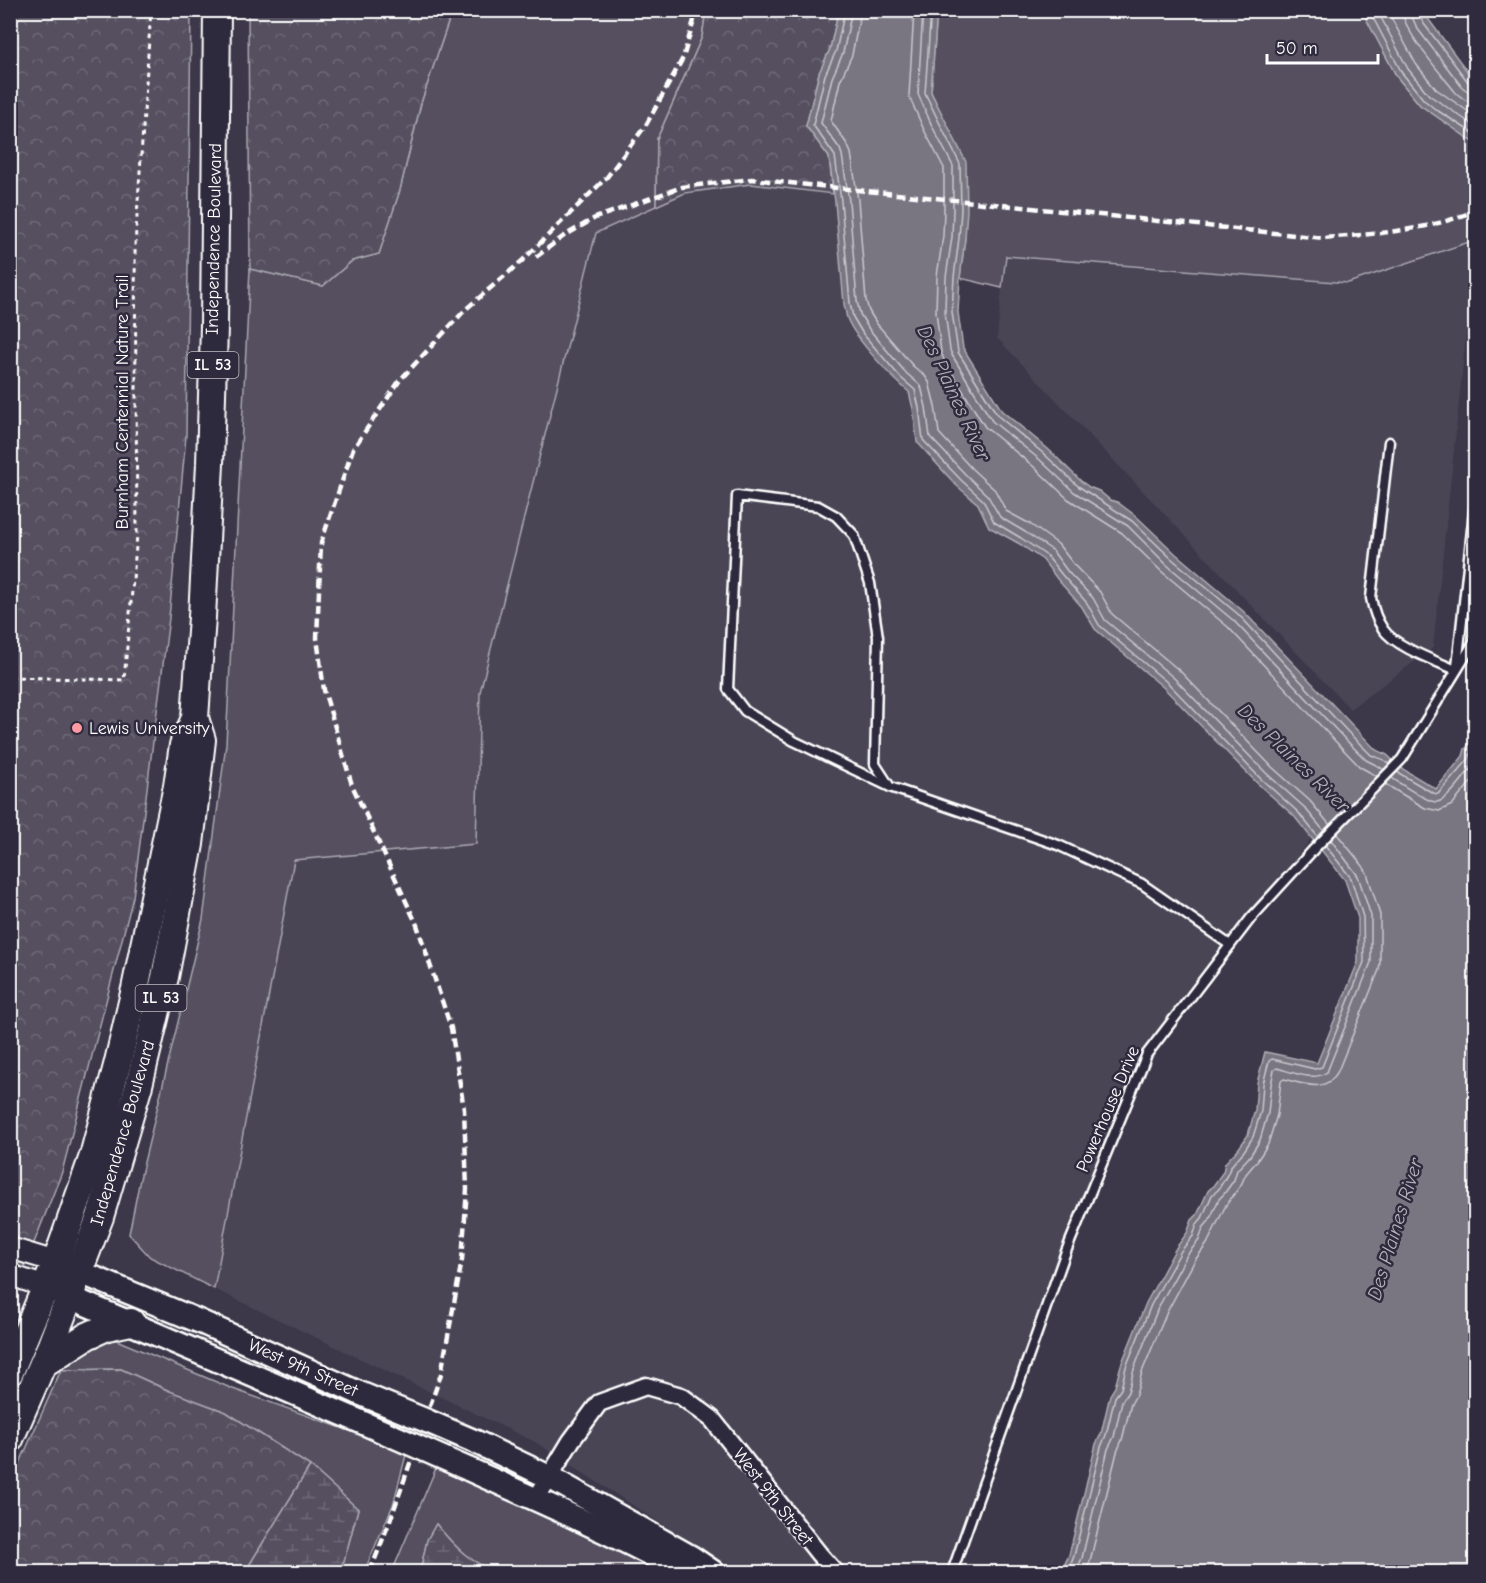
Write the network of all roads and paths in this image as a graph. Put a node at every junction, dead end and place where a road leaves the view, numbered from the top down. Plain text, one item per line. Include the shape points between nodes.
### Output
1 (151, 10) edge
2 (217, 10) edge
3 (1389, 442) dead end
4 (1476, 493) edge
5 (1472, 565) edge
6 (1476, 639) edge
7 (1456, 670) junction
8 (10, 677) edge
9 (195, 718) junction
10 (890, 787) junction
11 (1230, 945) junction
12 (10, 1248) edge
13 (56, 1262) junction
14 (80, 1271) junction
15 (10, 1275) edge
16 (46, 1287) junction
17 (70, 1297) junction
18 (131, 1322) junction
19 (42, 1365) junction
20 (10, 1372) edge
21 (10, 1439) edge
22 (549, 1477) junction
23 (536, 1499) junction
24 (685, 1572) edge
25 (713, 1572) edge
26 (835, 1572) edge
27 (952, 1572) edge

1 - 8 path, Burnham Centennial Nature Trail via 135,245 137,535 124,680
2 - 9 main road, Independence Boulevard / IL 53 via 210,464
3 - 7 lane via 1371,598 1374,612 1384,630 1400,644
4 - 5 lane
5 - 7 lane
6 - 7 lane, Powerhouse Drive
7 - 11 lane, Powerhouse Drive via 1402,759 1314,849
9 - 13 main road, Independence Boulevard / IL 53 via 183,745 116,1071 93,1156
9 - 14 main road, Independence Boulevard / IL 53 via 202,740 200,767 165,977 110,1188
10 - 10 lane via 875,764 878,637 870,583 855,535 836,516 818,506 737,496 728,689 745,711 784,735
10 - 11 lane via 1058,845 1142,884
11 - 27 lane, Powerhouse Drive via 1147,1054 1065,1254
12 - 13 street
13 - 14 main road, West 9th Street
13 - 16 main road, Independence Boulevard / IL 53
14 - 17 main road, Independence Boulevard
14 - 22 main road, West 9th Street, bridge
15 - 16 street
16 - 17 main road, West 9th Street
16 - 20 main road, Independence Boulevard
17 - 18 main road, West 9th Street
17 - 19 main road, Independence Boulevard
18 - 19 main road via 87,1335
18 - 23 main road, West 9th Street, bridge
19 - 21 main road, Independence Boulevard
22 - 23 street, West 9th Street
22 - 25 main road, West 9th Street
22 - 26 street, West 9th Street via 598,1403 646,1386 681,1396 712,1419
23 - 24 main road, West 9th Street

